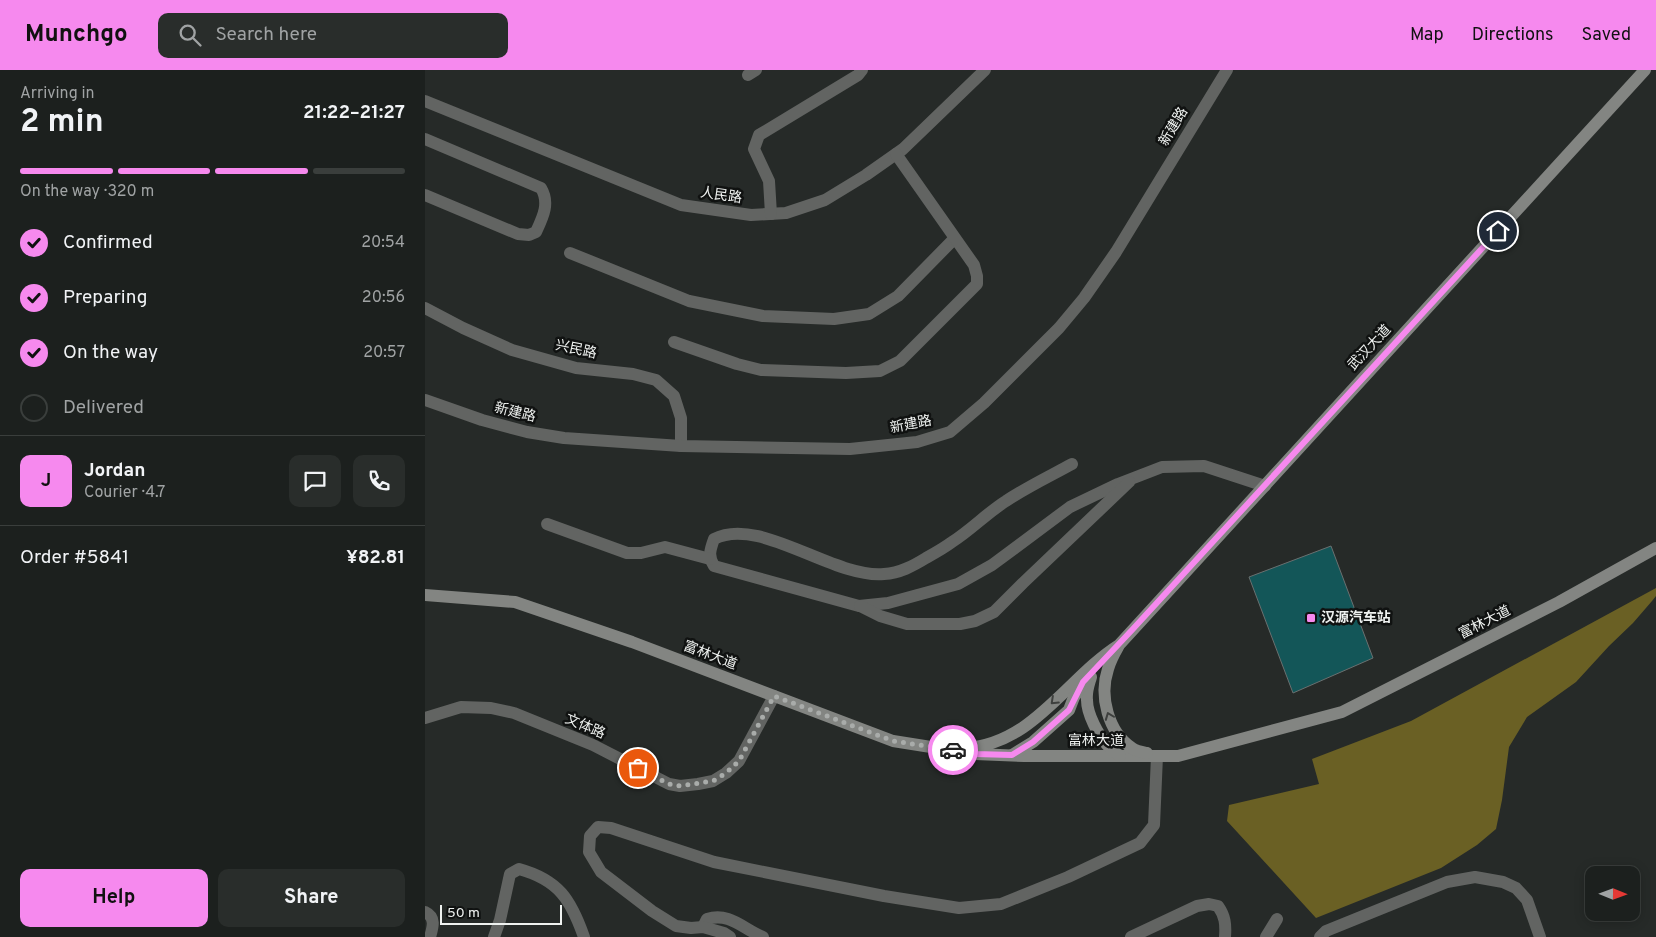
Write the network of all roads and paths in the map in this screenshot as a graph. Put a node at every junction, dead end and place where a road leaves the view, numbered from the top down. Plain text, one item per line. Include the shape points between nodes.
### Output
1 (862, 70) edge
2 (985, 70) edge
3 (1227, 70) edge
4 (1645, 70) edge
5 (971, 75) edge
6 (425, 101) edge
7 (425, 139) edge
8 (896, 154) junction
9 (425, 195) edge
10 (771, 214) junction
11 (954, 239) junction
12 (570, 253) dead end
13 (425, 308) edge
14 (674, 342) dead end
15 (425, 400) edge
16 (681, 446) junction
17 (1072, 464) dead end
18 (1135, 477) junction
19 (1265, 486) junction
20 (547, 524) dead end
21 (1656, 548) edge
22 (710, 559) junction
23 (425, 595) edge
24 (859, 606) junction
25 (1118, 645) junction
26 (774, 696) junction
27 (425, 718) edge
28 (943, 749) junction
29 (1012, 755) junction
30 (1120, 756) junction
31 (1157, 756) junction
32 (425, 912) edge
33 (1277, 918) dead end
34 (703, 927) junction
35 (430, 937) edge
36 (494, 937) edge
37 (584, 937) edge
38 (730, 937) edge
39 (763, 937) edge
40 (1131, 937) edge
41 (1225, 937) edge
42 (1266, 937) edge
43 (1320, 937) edge
44 (1540, 937) edge

1 - 10 street via 759,135 754,150 769,182
2 - 5 street, 人民路
3 - 16 street, 新建路 via 1116,252 1084,298 1059,328 984,403 950,432 917,442 850,449
4 - 19 main road, 武汉大道
5 - 8 street, 人民路
6 - 10 street, 人民路 via 681,205 751,215
7 - 9 street via 541,188 546,196 546,206 536,232 529,236
8 - 10 street, 人民路 via 825,200 786,213
8 - 11 street
11 - 12 street via 898,296 869,314 834,319 763,316 689,301
11 - 14 street via 974,265 977,284 901,361 880,371 761,370
13 - 16 street, 兴民路 via 512,350 576,368 633,374 655,380 674,396 681,418
15 - 16 street, 新建路 via 527,432 564,438
17 - 22 street via 1005,501 952,543 908,568 883,574 857,572 748,534 722,535 714,539
18 - 19 street via 1162,467 1204,466
18 - 24 street via 1070,507 993,565 958,584 888,603
18 - 24 street via 993,612 975,621 907,624
19 - 25 main road, 武汉大道
20 - 22 street via 627,553 665,547
21 - 31 main road, 富林大道 via 1559,602 1342,712 1179,756
22 - 24 street via 714,566
23 - 26 main road, 富林大道 via 515,602
25 -> 28 main road via 1021,730 998,741
25 - 29 main road via 1083,682 1069,710 1033,742
25 - 30 main road via 1092,675 1087,701 1096,728 1107,746
31 -> 25 main road via 1133,748 1109,718 1105,703 1106,677
26 - 27 street, 文体路 via 739,761 713,781 680,786 669,784 593,746 514,713 461,707
26 - 28 main road, 富林大道 via 893,741
28 - 29 main road, 富林大道
29 - 30 main road, 富林大道
30 - 31 main road, 富林大道
31 - 34 street via 1154,825 1140,843 1001,904 959,908 884,896 713,862 611,828 598,827 591,836 589,852 601,872 676,926
32 - 35 street via 433,922
33 - 42 street
34 - 38 street
34 - 39 street via 707,919 730,919
36 - 37 street via 510,874 519,870 534,874 566,898
40 - 41 street via 1193,908 1209,904 1218,906 1224,915
43 - 44 street via 1326,931 1447,882 1475,877 1516,888 1527,900

